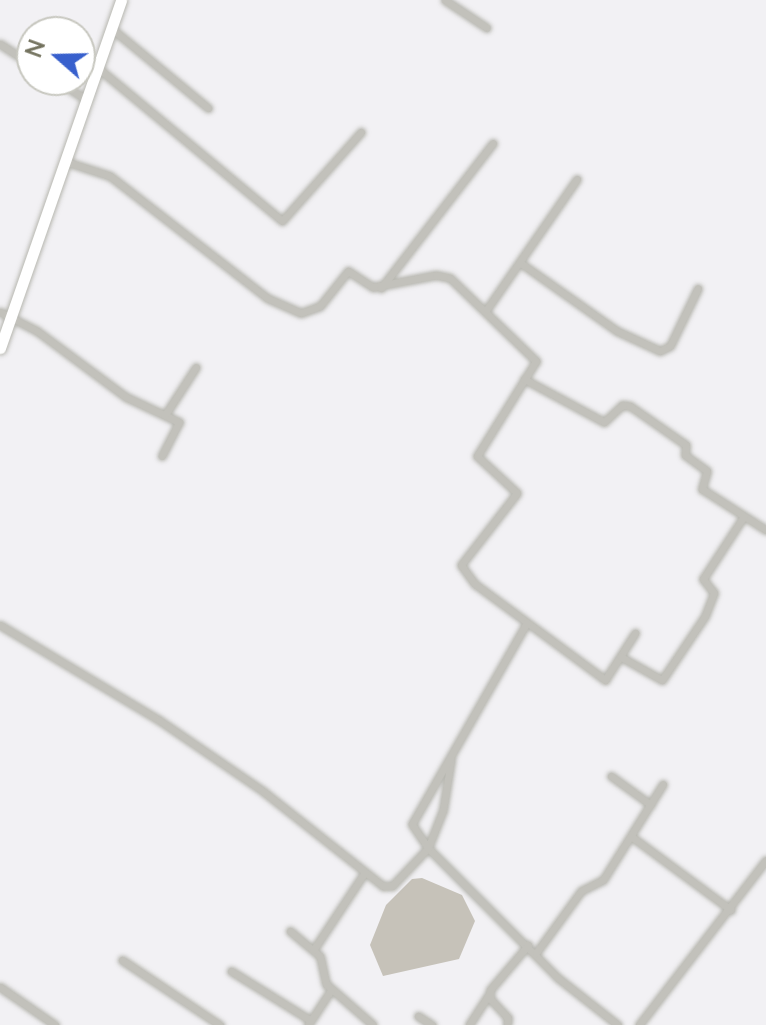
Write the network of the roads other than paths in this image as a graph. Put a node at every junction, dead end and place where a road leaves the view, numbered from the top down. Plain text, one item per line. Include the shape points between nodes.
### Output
1 (121, 0) edge
2 (445, 0) edge
3 (111, 28) junction
4 (487, 28) dead end
5 (98, 68) junction
6 (81, 96) edge
7 (87, 100) junction
8 (208, 108) dead end
9 (361, 132) dead end
10 (493, 143) dead end
11 (64, 161) junction
12 (577, 179) dead end
13 (522, 264) junction
14 (381, 288) junction
15 (698, 288) dead end
16 (487, 309) junction
17 (5, 314) edge
18 (0, 348) edge
19 (196, 367) dead end
20 (524, 379) junction
21 (165, 415) junction
22 (162, 456) dead end
23 (744, 516) junction
24 (766, 530) edge
25 (527, 622) junction
26 (0, 625) edge
27 (635, 633) dead end
28 (621, 657) junction
29 (451, 759) junction
30 (611, 776) dead end
31 (663, 784) dead end
32 (651, 805) junction
33 (632, 837) junction
34 (428, 848) junction
35 (766, 860) edge
36 (365, 872) junction
37 (731, 910) junction
38 (290, 931) dead end
39 (528, 945) junction
40 (314, 949) junction
41 (536, 953) junction
42 (122, 960) dead end
43 (231, 971) dead end
44 (0, 987) edge
45 (331, 990) junction
46 (489, 994) junction
47 (418, 1016) dead end
48 (309, 1023) edge
49 (55, 1025) edge
50 (220, 1025) edge
51 (373, 1025) edge
52 (432, 1025) edge
53 (469, 1025) edge
54 (507, 1025) edge
55 (618, 1025) edge
56 (639, 1025) edge

1 - 3 main road
2 - 4 street
3 - 5 main road
3 - 8 street
5 - 7 main road
5 - 9 street via 282,221
6 - 7 street
7 - 11 main road
10 - 14 street
11 - 14 street via 117,180 281,306 314,311 348,271
11 - 17 main road
12 - 13 street
13 - 15 street via 617,331 660,351 670,346
13 - 16 street
14 - 16 street via 446,276
16 - 20 street via 510,339 536,358
17 - 18 main road
17 - 21 street via 126,397
19 - 21 street
20 - 23 street via 604,422 622,405 630,406 686,445 685,455 707,471 702,489
20 - 25 street via 477,456 517,493 460,563 470,580
21 - 22 street via 181,424
23 - 24 street
23 - 28 street via 703,579 714,593 705,616 662,680
25 - 28 street via 605,680
25 - 29 street
26 - 36 street via 159,720 264,792
27 - 28 street
29 - 34 street via 443,810
29 - 34 street via 412,824
30 - 32 street
31 - 32 street
32 - 33 street
33 - 37 street
33 - 41 street via 603,880 581,891
34 - 36 street via 392,886
34 - 39 street
35 - 37 street
36 - 40 street
37 - 56 street
38 - 40 street
39 - 41 street
39 - 46 street
40 - 45 street
41 - 55 street via 558,978
42 - 50 street
43 - 48 street
44 - 49 street
45 - 48 street
45 - 51 street
46 - 53 street
46 - 54 street via 507,1015
47 - 52 street

